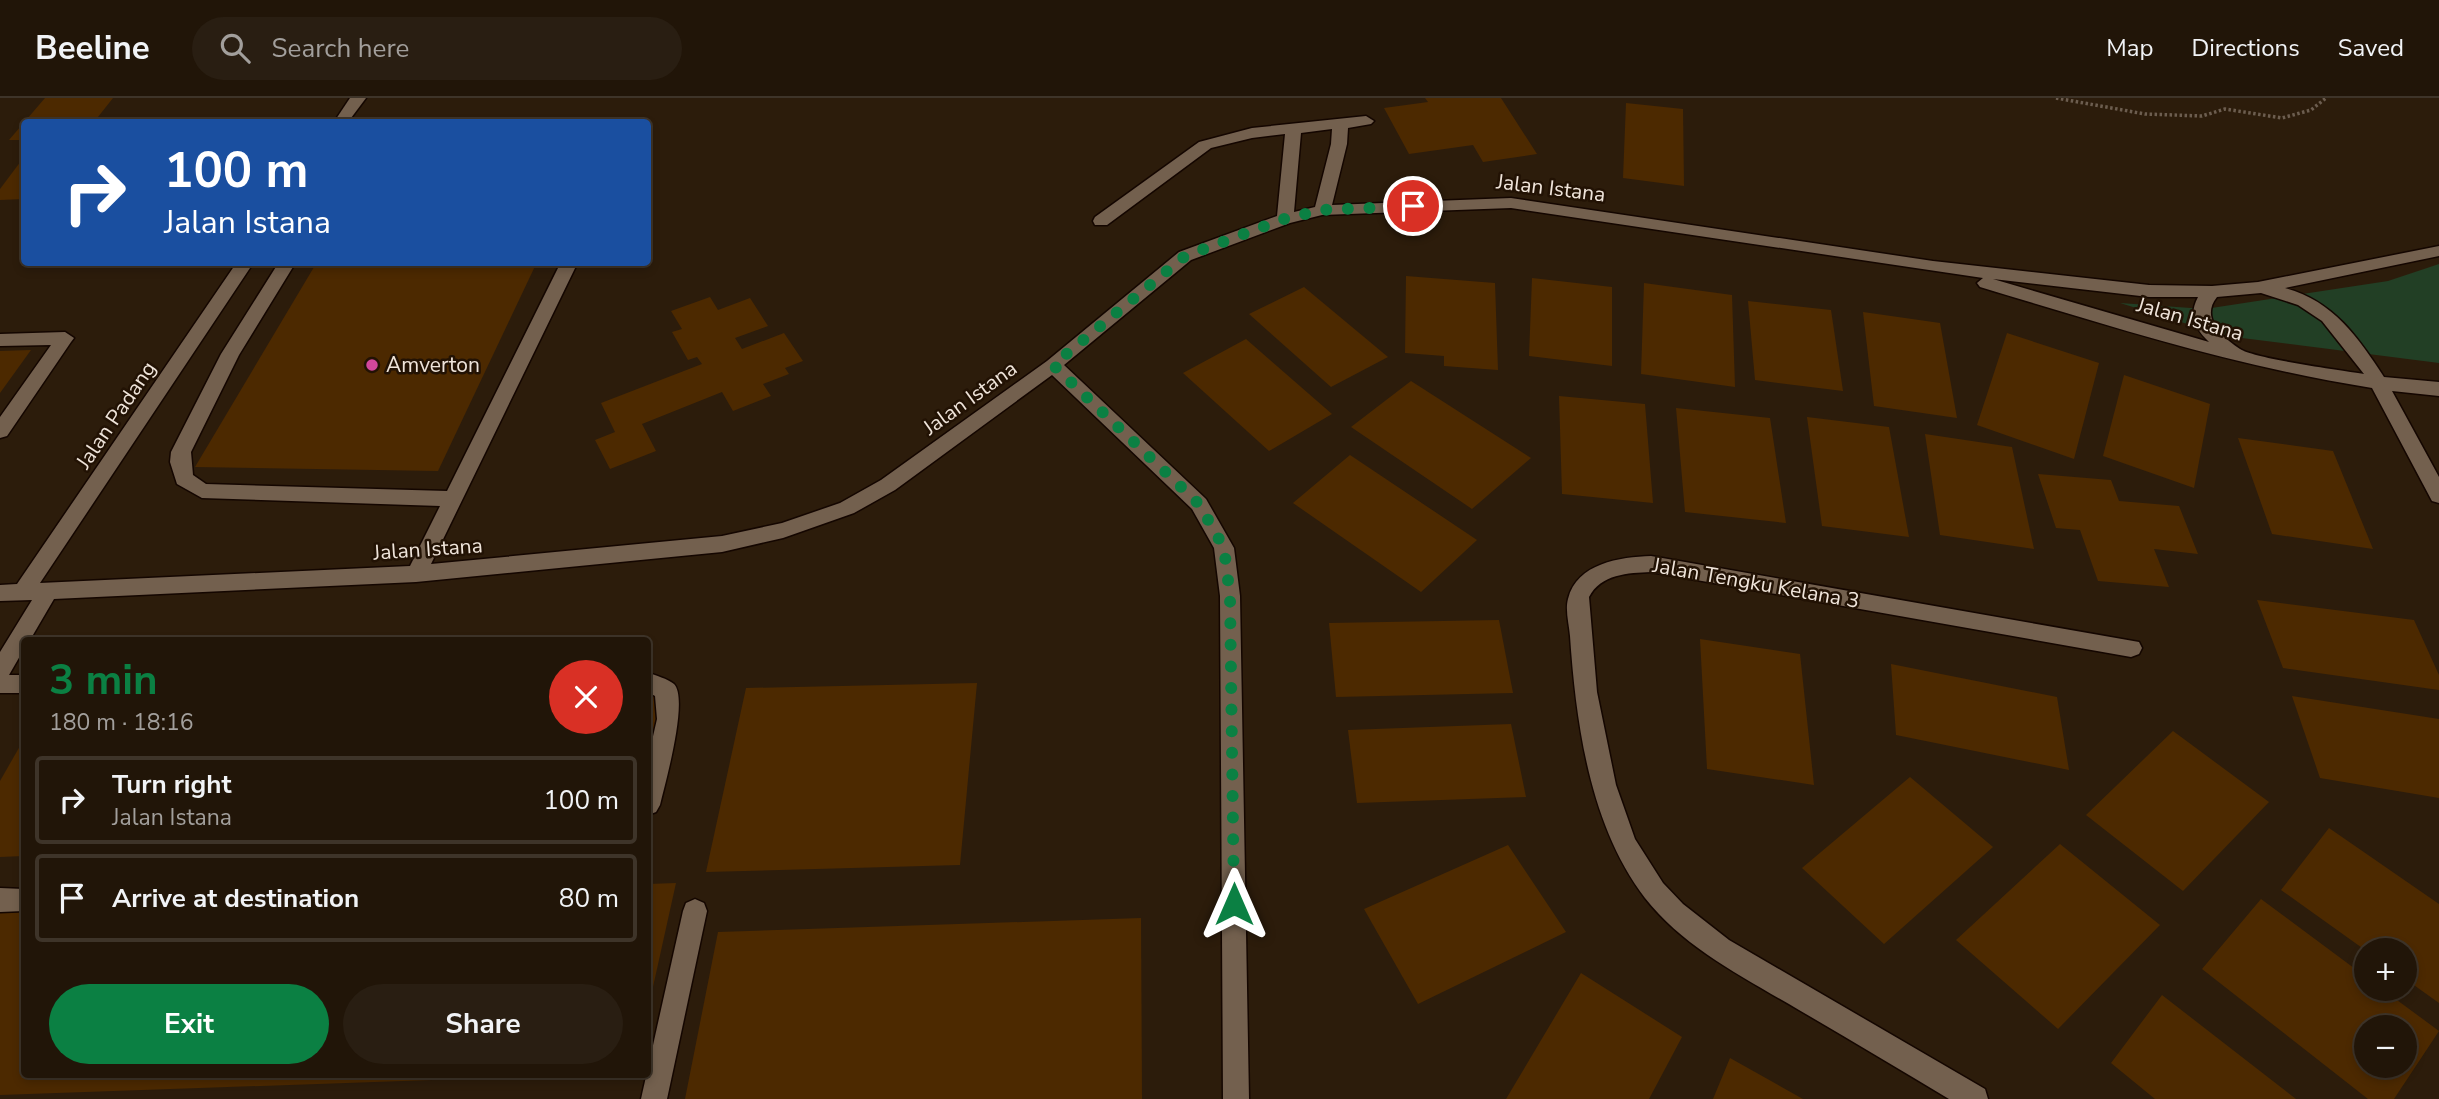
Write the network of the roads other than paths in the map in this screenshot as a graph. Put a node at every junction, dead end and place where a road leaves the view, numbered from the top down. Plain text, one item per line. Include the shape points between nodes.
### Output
1 (358, 98) edge
2 (343, 119) edge
3 (1366, 121) dead end
4 (1340, 124) junction
5 (1293, 131) junction
6 (1322, 210) junction
7 (1284, 219) junction
8 (1101, 221) dead end
9 (2439, 251) edge
10 (243, 266) edge
11 (285, 266) edge
12 (568, 266) edge
13 (1933, 267) junction
14 (2258, 288) junction
15 (2212, 292) junction
16 (0, 340) edge
17 (2252, 361) junction
18 (1053, 365) junction
19 (2380, 385) junction
20 (2439, 389) edge
21 (0, 431) edge
22 (2439, 496) edge
23 (452, 499) junction
24 (416, 574) junction
25 (23, 592) junction
26 (48, 592) junction
27 (0, 593) edge
28 (2131, 648) dead end
29 (0, 671) edge
30 (0, 684) edge
31 (21, 684) edge
32 (651, 684) edge
33 (651, 792) edge
34 (0, 900) edge
35 (21, 900) edge
36 (695, 911) dead end
37 (654, 1099) edge
38 (1236, 1099) edge
39 (1975, 1099) edge

1 - 2 street
3 - 4 street
4 - 5 street
4 - 6 street
5 - 7 street
5 - 8 street via 1252,133 1205,145
6 - 7 street, Jalan Istana
6 - 13 street, Jalan Istana via 1511,203
7 - 18 street, Jalan Istana via 1185,256
9 - 14 street, Jalan Istana
10 - 25 street, Jalan Padang
11 - 23 street via 230,354 181,452 184,480 202,491
12 - 23 street
13 - 15 street, Jalan Istana via 2149,291
13 - 17 street, Jalan Istana
14 - 15 street, Jalan Istana
14 - 19 street via 2279,291 2320,310 2335,323
15 - 17 street via 2200,312 2204,325 2224,345
16 - 21 street via 65,338
17 - 19 street, Jalan Istana
18 - 24 street, Jalan Istana via 888,485 847,508 783,530 722,544
18 - 38 street via 1199,504 1224,548 1230,596
19 - 20 street, Jalan Istana
19 - 22 street
23 - 24 street
24 - 26 street, Jalan Istana
25 - 26 street, Jalan Istana
25 - 27 street, Jalan Istana
26 - 29 street
28 - 39 street, Jalan Tengku Kelana 3 via 1651,564 1608,570 1587,583 1578,598 1584,691 1612,808 1639,868 1682,921 1750,967
30 - 31 street
32 - 33 street via 666,691 668,719
34 - 35 street
36 - 37 street

